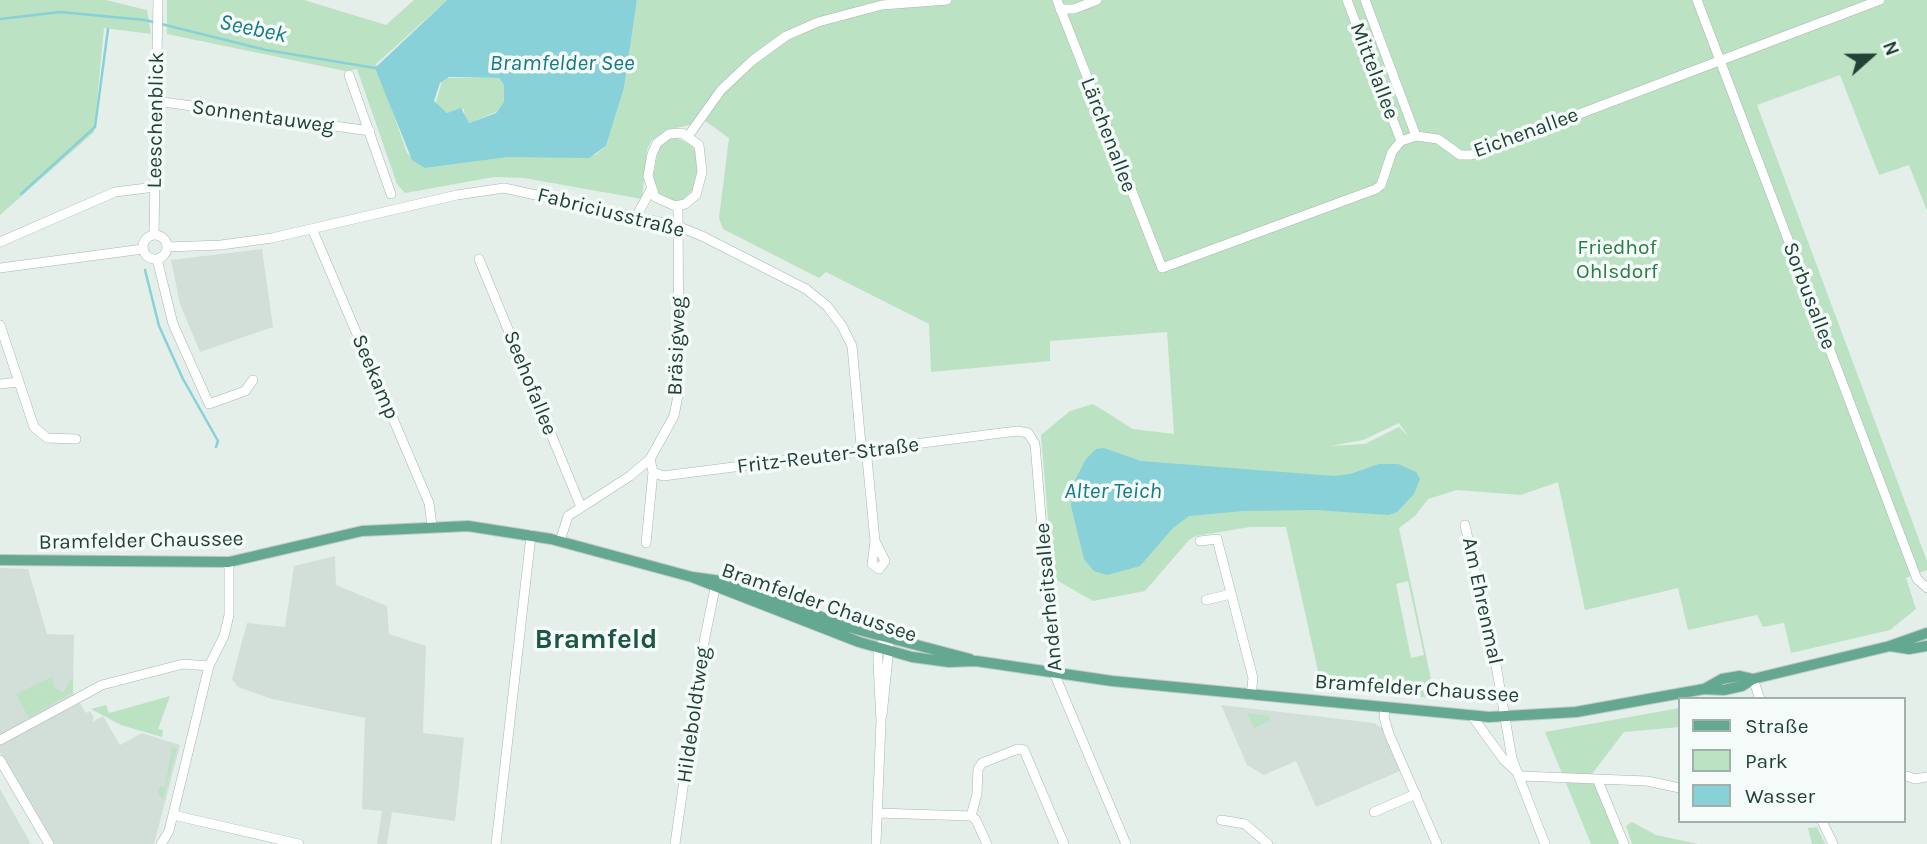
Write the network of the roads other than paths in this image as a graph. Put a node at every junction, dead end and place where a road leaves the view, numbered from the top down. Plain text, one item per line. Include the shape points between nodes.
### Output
1 (947, 0) edge
2 (1048, 0) edge
3 (1097, 0) edge
4 (1347, 0) edge
5 (1365, 0) edge
6 (1697, 0) edge
7 (1880, 0) edge
8 (157, 2) edge
9 (1058, 4) edge
10 (1720, 61) junction
11 (349, 75) dead end
12 (156, 101) junction
13 (370, 131) junction
14 (688, 135) junction
15 (1416, 135) junction
16 (1401, 141) junction
17 (155, 187) junction
18 (651, 189) junction
19 (391, 194) dead end
20 (678, 206) junction
21 (636, 216) junction
22 (677, 226) junction
23 (313, 231) junction
24 (154, 234) junction
25 (0, 242) edge
26 (167, 247) junction
27 (143, 249) junction
28 (157, 259) junction
29 (479, 259) dead end
30 (0, 268) edge
31 (0, 325) edge
32 (253, 380) dead end
33 (18, 382) junction
34 (0, 384) edge
35 (1017, 430) joint
36 (76, 439) dead end
37 (864, 452) junction
38 (650, 459) junction
39 (653, 472) junction
40 (581, 507) junction
41 (1465, 525) dead end
42 (432, 526) junction
43 (531, 535) junction
44 (560, 541) junction
45 (875, 541) dead end
46 (1200, 541) dead end
47 (646, 542) dead end
48 (0, 561) edge
49 (229, 562) junction
50 (692, 577) junction
51 (715, 588) junction
52 (1927, 588) edge
53 (1231, 594) junction
54 (1206, 600) dead end
55 (1927, 633) edge
56 (888, 638) junction
57 (1890, 646) junction
58 (1927, 646) edge
59 (884, 650) junction
60 (976, 661) junction
61 (209, 666) junction
62 (1054, 673) junction
63 (1753, 679) junction
64 (1251, 695) junction
65 (1759, 697) edge
66 (1385, 708) junction
67 (1472, 716) junction
68 (1506, 718) junction
69 (0, 740) edge
70 (0, 760) edge
71 (1516, 773) junction
72 (1907, 775) dead end
73 (1927, 777) edge
74 (1598, 781) junction
75 (1678, 788) edge
76 (1416, 794) junction
77 (1374, 812) dead end
78 (877, 813) junction
79 (173, 815) junction
80 (971, 816) junction
81 (1221, 820) dead end
82 (1823, 823) edge
83 (281, 842) edge
84 (49, 844) edge
85 (161, 844) edge
86 (299, 844) edge
87 (496, 844) edge
88 (675, 844) edge
89 (876, 844) edge
90 (987, 844) edge
91 (1064, 844) edge
92 (1126, 844) edge
93 (1268, 844) edge
94 (1437, 844) edge
95 (1545, 844) edge
96 (1624, 844) edge
97 (1833, 844) edge

1 - 14 street via 881,5 786,36 721,90
2 - 9 street
3 - 9 street via 1074,9
4 - 16 street, Mittelallee
5 - 15 street, Mittelallee
6 - 10 street, Sorbusallee
7 - 10 street, Eichenallee
8 - 12 street, Leeschenblick
9 - 16 street, Lärchenallee via 1162,268 1376,189 1389,156
10 - 15 street, Eichenallee via 1471,156 1460,155 1438,139
10 - 52 street, Sorbusallee via 1917,579
11 - 13 street
12 - 13 street, Sonnentauweg
12 - 17 street, Leeschenblick
13 - 19 street
14 - 18 street via 669,134 656,145 649,167
14 - 20 street via 702,155 701,184 692,199
15 - 16 street
17 - 24 street, Leeschenblick
17 - 25 street via 115,192
18 - 20 street via 661,202
18 - 21 street
20 - 22 street, Bräsigweg
21 - 22 street, Fabriciusstraße
21 - 23 street, Fabriciusstraße via 504,188
22 - 37 street, Fabriciusstraße via 775,272 827,306 852,346
22 - 38 street, Bräsigweg via 679,390 674,416
23 - 26 street via 230,244
23 - 42 street, Seekamp via 429,503
24 - 26 street via 162,237
24 - 27 street via 145,239
26 - 28 street
27 - 28 street via 146,256
27 - 30 street
28 - 32 street via 167,307 209,404 245,391
29 - 40 street, Seehofallee
31 - 33 street
33 - 34 street
33 - 36 street via 38,432 54,439
35 - 37 street, Fritz-Reuter-Straße
35 - 62 street, Anderheitsallee via 1028,433 1035,444
37 - 39 street, Fritz-Reuter-Straße via 663,476
37 - 45 street, Fabriciusstraße
38 - 39 street
38 - 40 street, Bräsigweg
39 - 47 street
40 - 44 street, Bräsigweg via 568,516
41 - 68 street, Am Ehrenmal
42 - 43 main road, Bramfelder Chaussee
42 - 49 main road, Bramfelder Chaussee via 362,531
43 - 44 main road, Bramfelder Chaussee
43 - 87 street
44 - 50 main road, Bramfelder Chaussee
46 - 53 street via 1217,539
48 - 49 main road, Bramfelder Chaussee
49 - 61 street via 229,615
50 - 51 main road, Bramfelder Chaussee
50 - 56 main road, Bramfelder Chaussee via 743,585 844,626
51 - 59 main road, Bramfelder Chaussee
51 - 88 street, Hildeboldtweg
53 - 54 street
53 - 64 street via 1253,678
55 - 57 main road, Bramfelder Chaussee
56 - 59 street
56 - 60 main road, Bramfelder Chaussee
57 - 58 main road, Bramfelder Chaussee
57 - 63 main road, Bramfelder Chaussee
59 - 60 main road, Bramfelder Chaussee via 949,662
59 - 78 street via 878,705
60 - 62 main road, Bramfelder Chaussee
61 - 69 street via 183,664 102,685
61 - 79 street
62 - 64 main road, Bramfelder Chaussee
62 - 92 street, Anderheitsallee
63 - 65 street
63 - 68 main road, Bramfelder Chaussee via 1740,676 1704,689 1576,712
64 - 66 main road, Bramfelder Chaussee
66 - 67 main road, Bramfelder Chaussee
66 - 76 street via 1389,734
67 - 68 main road, Bramfelder Chaussee
67 - 71 street
68 - 71 street, Am Ehrenmal
70 - 84 street
71 - 74 street via 1526,778
71 - 95 street
72 - 73 street
74 - 75 street via 1647,781
74 - 96 street
76 - 77 street
76 - 94 street
78 - 80 street
78 - 89 street
79 - 83 street
79 - 85 street
80 - 90 street
80 - 91 street via 982,763 1024,750
81 - 93 street via 1245,824
82 - 97 street
83 - 86 street

